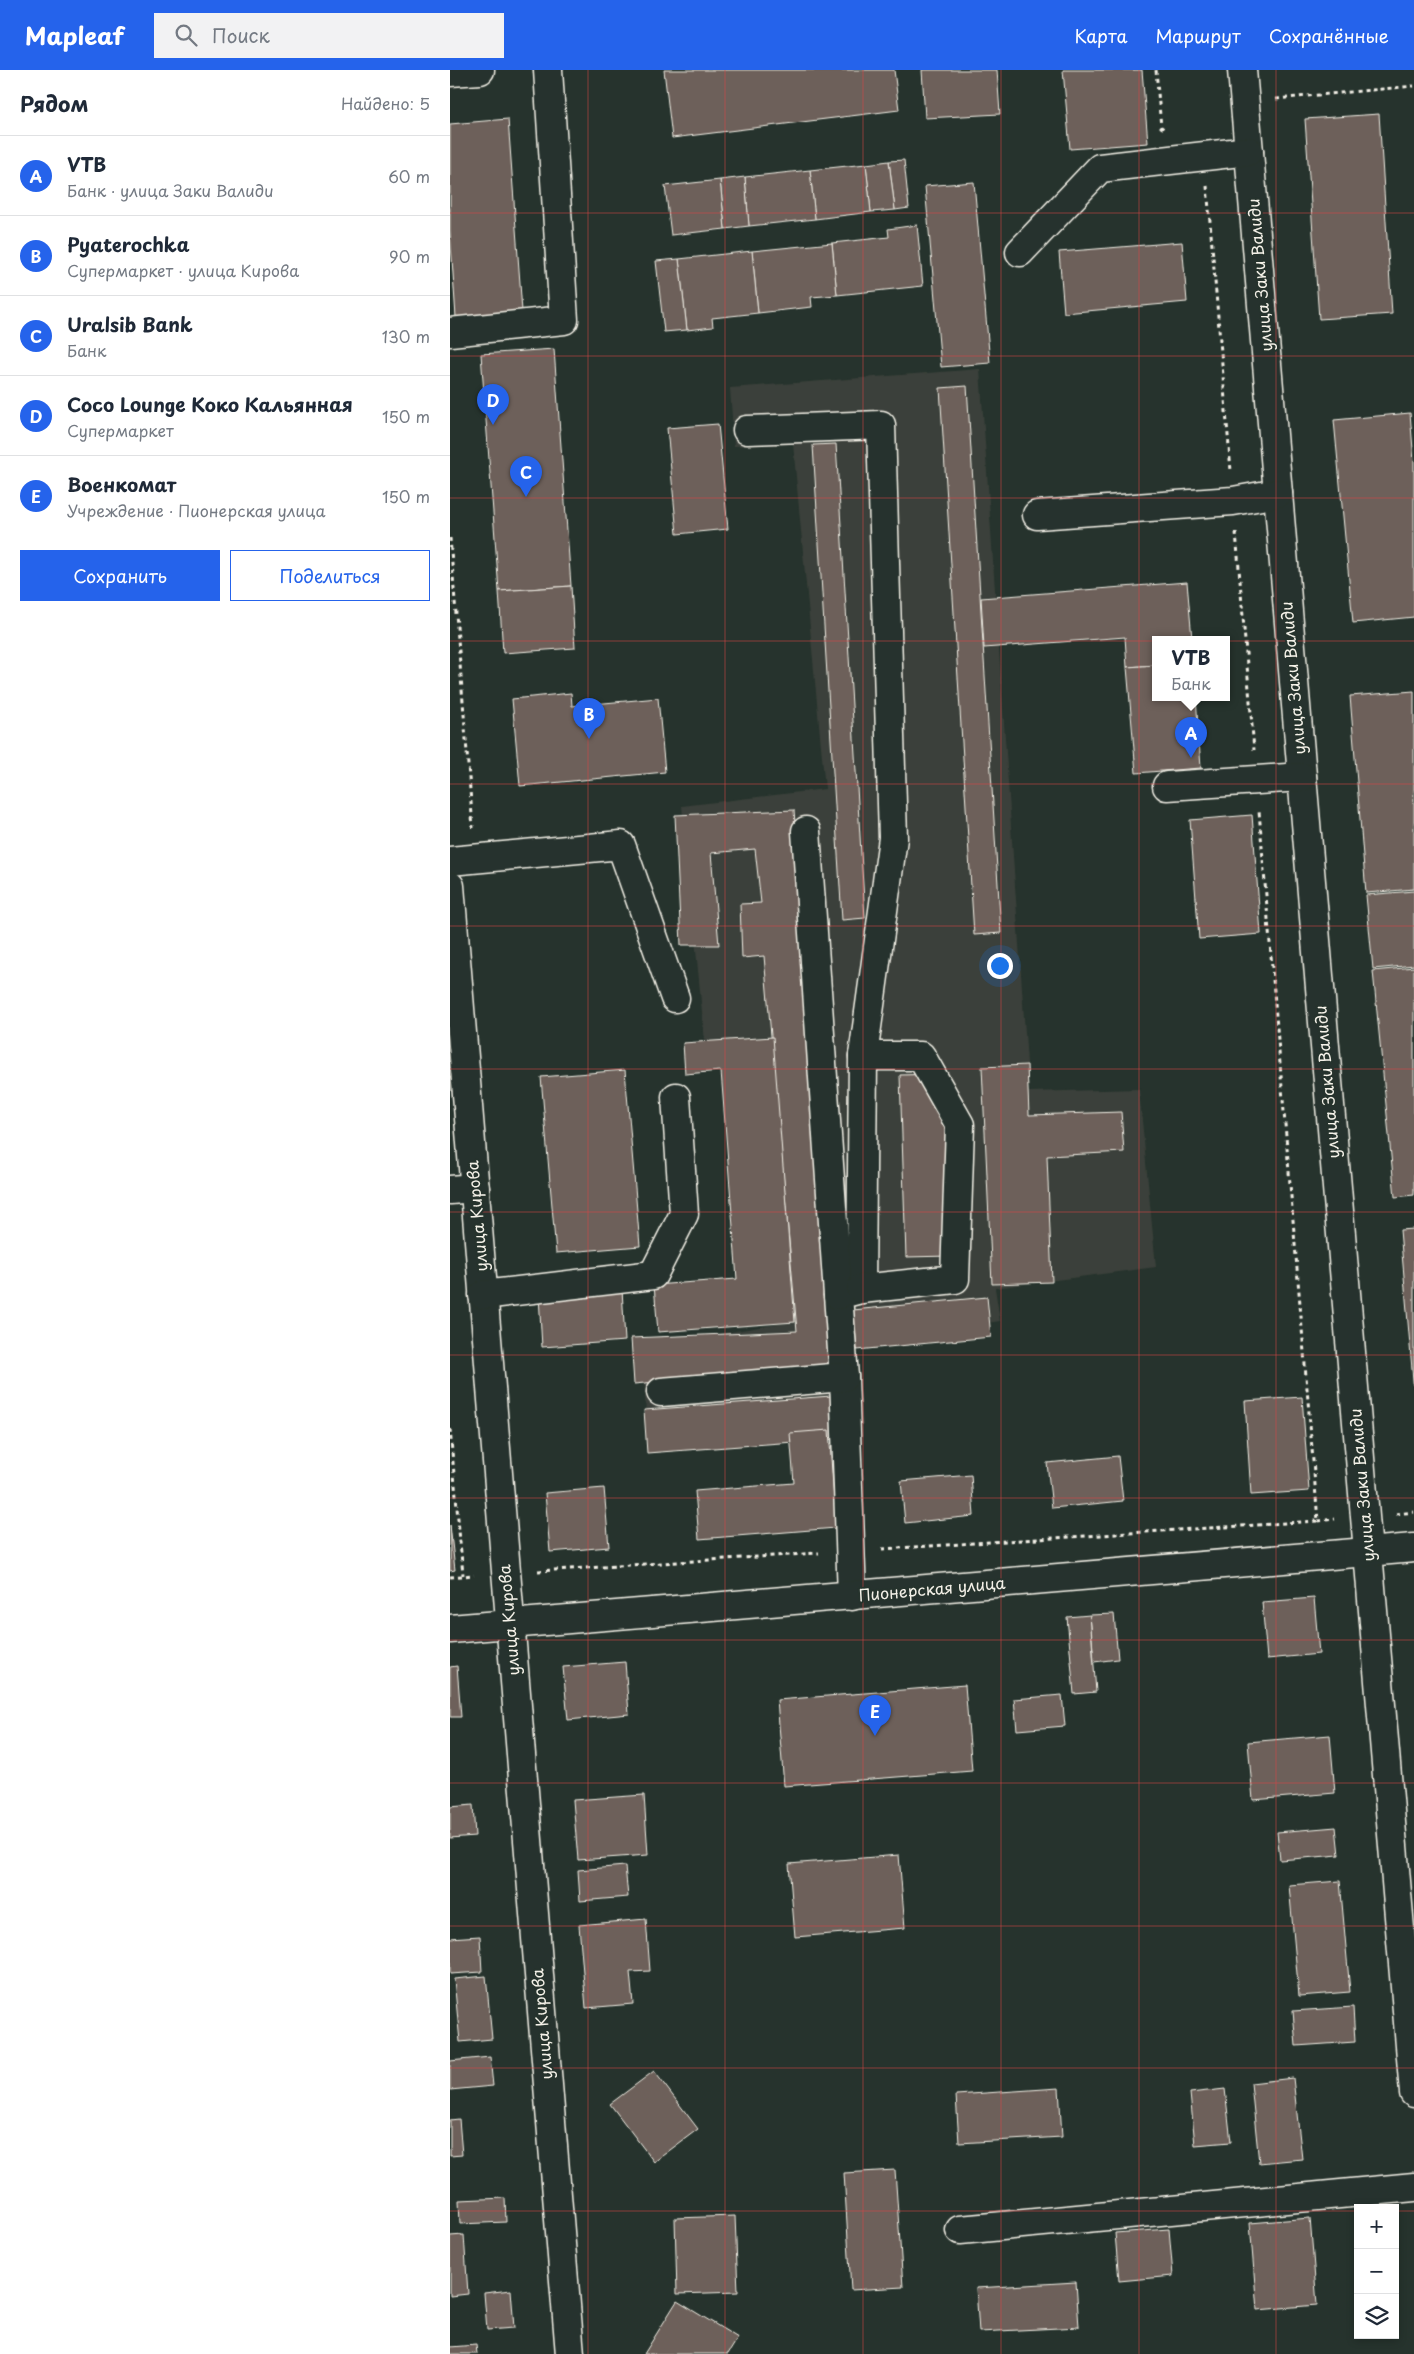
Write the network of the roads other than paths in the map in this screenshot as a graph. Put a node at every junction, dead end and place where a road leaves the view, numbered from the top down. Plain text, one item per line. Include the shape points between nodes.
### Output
1 (480, 70) edge
2 (548, 70) edge
3 (1242, 70) edge
4 (450, 72) edge
5 (1249, 151) junction
6 (1020, 252) dead end
7 (450, 332) edge
8 (747, 430) dead end
9 (1278, 493) junction
10 (1037, 515) dead end
11 (1302, 776) junction
12 (1167, 786) dead end
13 (806, 831) dead end
14 (450, 861) edge
15 (450, 886) edge
16 (675, 998) dead end
17 (863, 1056) junction
18 (676, 1098) dead end
19 (462, 1189) edge
20 (849, 1292) junction
21 (484, 1295) junction
22 (844, 1377) junction
23 (661, 1392) dead end
24 (1414, 1548) edge
25 (1367, 1551) junction
26 (852, 1596) junction
27 (509, 1625) junction
28 (450, 1629) edge
29 (1414, 2093) edge
30 (1414, 2186) edge
31 (960, 2230) dead end
32 (570, 2354) edge

1 - 4 street
2 - 7 street via 564,320
3 - 5 street, улица Заки Валиди
5 - 6 street via 1100,168
5 - 9 street, улица Заки Валиди
8 - 17 street via 881,425 893,838
9 - 10 street via 1233,501
9 - 11 street, улица Заки Валиди
11 - 12 street
11 - 25 street, улица Заки Валиди
13 - 20 street
14 - 16 street via 621,845
15 - 19 street, улица Кирова
17 - 20 street
17 - 20 street via 921,1056 960,1125 955,1279
18 - 21 street via 684,1214 653,1275
19 - 21 street, улица Кирова
20 - 22 street
21 - 27 street, улица Кирова
22 - 23 street
22 - 26 street
24 - 25 street, Пионерская улица
25 - 26 street, Пионерская улица
25 - 29 street, улица Заки Валиди
26 - 27 street, Пионерская улица
27 - 28 street, Пионерская улица
27 - 32 street, улица Кирова
30 - 31 street

